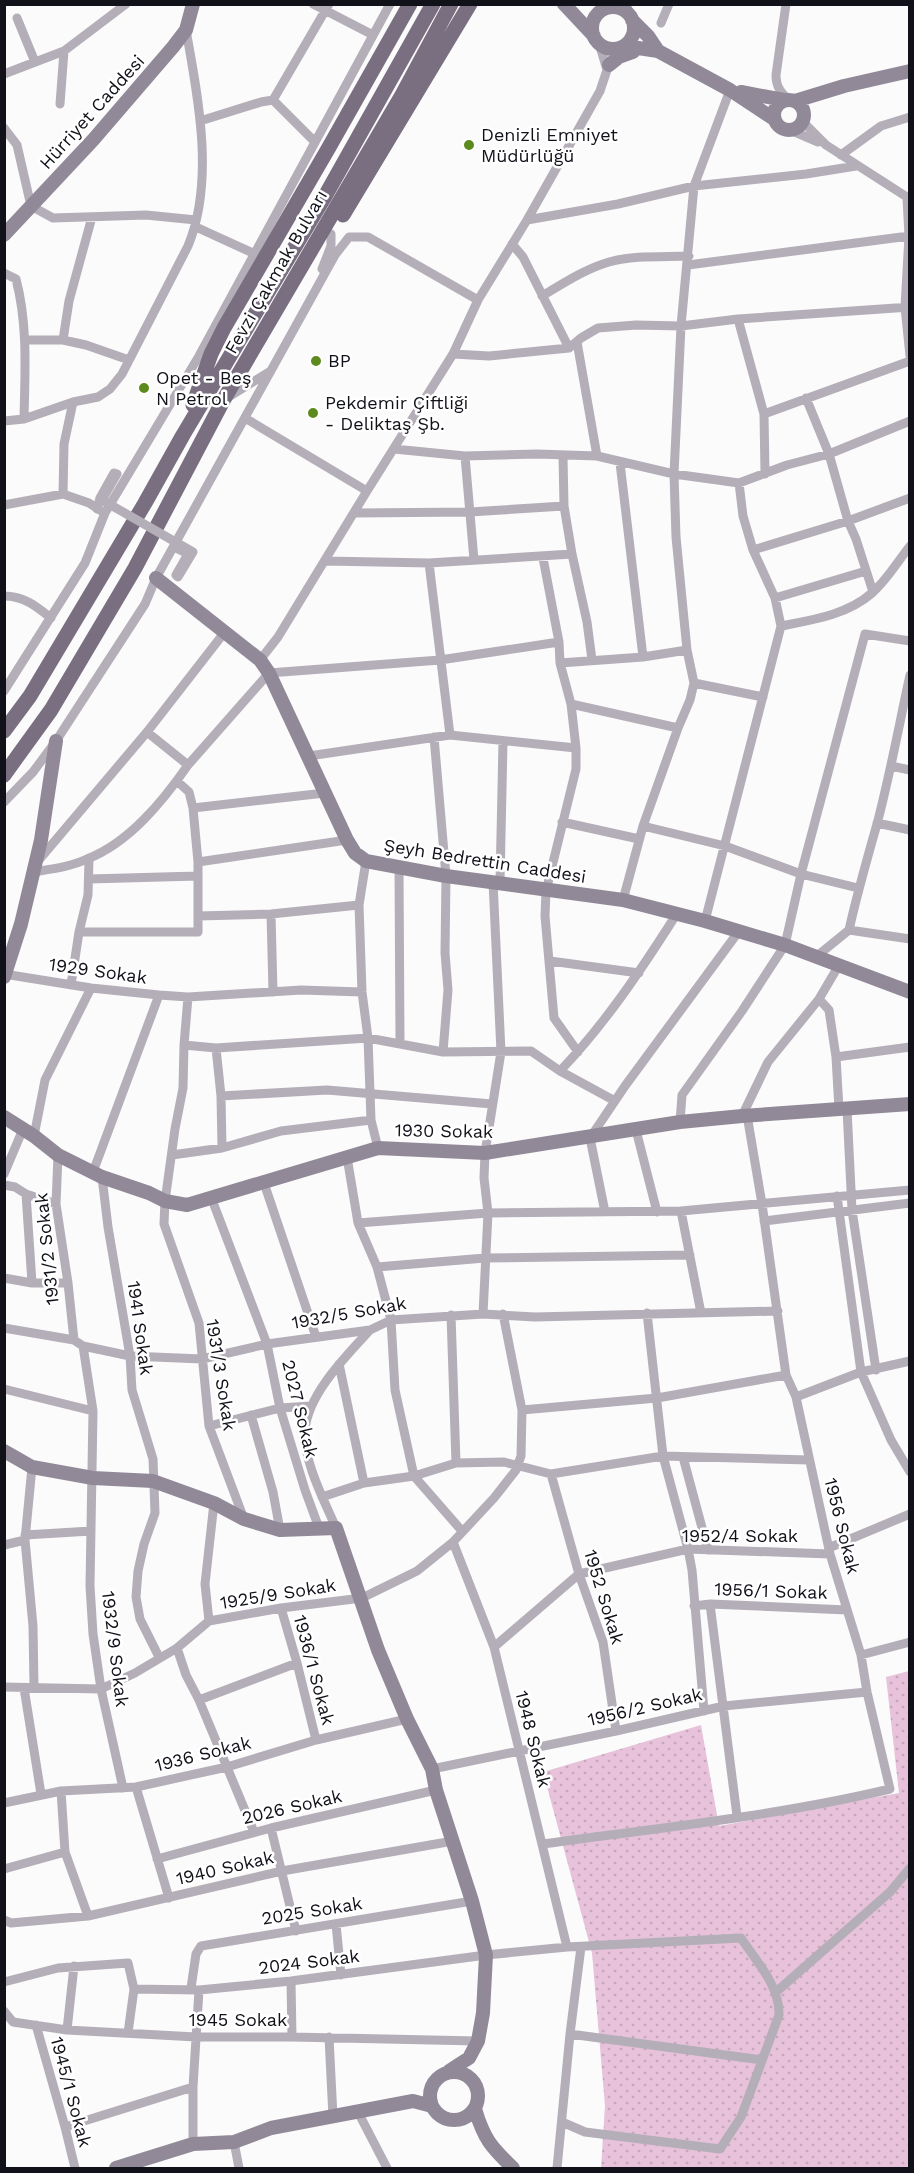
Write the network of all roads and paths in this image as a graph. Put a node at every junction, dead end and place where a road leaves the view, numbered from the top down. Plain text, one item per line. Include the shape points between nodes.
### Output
1 (126, 4) edge
2 (313, 4) edge
3 (390, 4) edge
4 (410, 4) edge
5 (433, 4) edge
6 (452, 4) edge
7 (470, 4) edge
8 (564, 4) edge
9 (669, 4) edge
10 (786, 4) edge
11 (192, 5) edge
12 (328, 7) edge
13 (602, 7) edge
14 (629, 13) edge
15 (17, 18) dead end
16 (661, 23) dead end
17 (186, 30) junction
18 (373, 35) junction
19 (597, 39) junction
20 (622, 47) junction
21 (651, 49) junction
22 (64, 51) junction
23 (35, 62) junction
24 (608, 67) junction
25 (909, 71) edge
26 (4, 74) edge
27 (730, 90) junction
28 (832, 90) junction
29 (273, 100) junction
30 (789, 100) junction
31 (60, 104) dead end
32 (909, 117) edge
33 (774, 119) junction
34 (803, 120) junction
35 (200, 121) junction
36 (4, 128) edge
37 (790, 130) junction
38 (315, 142) junction
39 (826, 145) junction
40 (842, 155) junction
41 (856, 166) junction
42 (694, 186) junction
43 (908, 199) edge
44 (31, 206) junction
45 (92, 217) junction
46 (527, 220) junction
47 (196, 223) junction
48 (332, 234) junction
49 (4, 235) edge
50 (909, 236) edge
51 (512, 244) junction
52 (255, 254) junction
53 (688, 261) junction
54 (4, 273) edge
55 (542, 296) junction
56 (312, 297) junction
57 (478, 300) junction
58 (907, 307) edge
59 (738, 319) junction
60 (681, 326) junction
61 (26, 340) junction
62 (63, 340) junction
63 (573, 345) junction
64 (453, 354) junction
65 (909, 356) edge
66 (129, 360) junction
67 (909, 361) edge
68 (272, 370) junction
69 (806, 398) junction
70 (224, 399) junction
71 (73, 402) junction
72 (764, 414) junction
73 (244, 418) junction
74 (24, 419) junction
75 (4, 421) edge
76 (909, 421) edge
77 (183, 435) junction
78 (394, 449) junction
79 (829, 454) junction
80 (465, 456) junction
81 (563, 456) junction
82 (597, 456) junction
83 (620, 463) junction
84 (674, 474) junction
85 (765, 474) junction
86 (739, 483) junction
87 (367, 491) junction
88 (63, 494) junction
89 (909, 498) edge
90 (4, 505) edge
91 (564, 506) junction
92 (101, 511) junction
93 (470, 512) junction
94 (355, 513) junction
95 (848, 521) junction
96 (909, 546) edge
97 (174, 547) junction
98 (753, 550) junction
99 (572, 554) junction
100 (543, 558) junction
101 (474, 560) junction
102 (326, 561) junction
103 (429, 563) junction
104 (866, 572) junction
105 (156, 578) junction
106 (873, 592) junction
107 (4, 596) edge
108 (775, 597) junction
109 (51, 618) junction
110 (781, 627) junction
111 (224, 633) junction
112 (909, 641) edge
113 (559, 642) junction
114 (687, 650) junction
115 (643, 657) junction
116 (260, 660) junction
117 (440, 660) junction
118 (592, 660) junction
119 (560, 663) junction
120 (269, 673) junction
121 (909, 675) edge
122 (694, 683) junction
123 (4, 691) edge
124 (763, 697) junction
125 (571, 704) junction
126 (678, 728) junction
127 (4, 731) edge
128 (147, 732) junction
129 (450, 735) junction
130 (434, 738) junction
131 (56, 741) junction
132 (503, 742) junction
133 (576, 748) junction
134 (309, 756) junction
135 (188, 765) junction
136 (891, 766) junction
137 (909, 770) edge
138 (4, 775) edge
139 (177, 781) junction
140 (325, 793) junction
141 (4, 802) edge
142 (193, 808) junction
143 (561, 822) junction
144 (877, 823) junction
145 (643, 826) junction
146 (909, 830) edge
147 (639, 839) junction
148 (347, 840) junction
149 (725, 846) junction
150 (89, 859) junction
151 (366, 861) junction
152 (198, 862) junction
153 (399, 867) junction
154 (34, 868) junction
155 (801, 874) junction
156 (198, 876) junction
157 (446, 876) junction
158 (88, 879) junction
159 (496, 882) junction
160 (858, 888) junction
161 (546, 891) junction
162 (623, 900) junction
163 (359, 906) junction
164 (271, 914) junction
165 (676, 915) junction
166 (198, 916) junction
167 (705, 921) junction
168 (849, 930) junction
169 (79, 932) junction
170 (739, 932) junction
171 (909, 939) edge
172 (785, 945) junction
173 (817, 956) junction
174 (550, 961) junction
175 (839, 965) junction
176 (639, 973) junction
177 (5, 975) edge
178 (71, 985) junction
179 (91, 988) junction
180 (273, 992) junction
181 (362, 992) junction
182 (909, 992) edge
183 (159, 995) junction
184 (188, 997) junction
185 (819, 999) junction
186 (368, 1038) junction
187 (400, 1044) junction
188 (184, 1045) junction
189 (909, 1047) edge
190 (216, 1048) junction
191 (443, 1052) junction
192 (501, 1052) junction
193 (578, 1052) junction
194 (836, 1057) junction
195 (560, 1071) junction
196 (370, 1095) junction
197 (221, 1096) junction
198 (615, 1101) junction
199 (492, 1104) junction
200 (909, 1104) edge
201 (843, 1109) junction
202 (744, 1116) junction
203 (4, 1117) edge
204 (371, 1120) junction
205 (680, 1122) junction
206 (636, 1130) junction
207 (29, 1133) junction
208 (590, 1138) junction
209 (222, 1148) junction
210 (378, 1148) junction
211 (485, 1153) junction
212 (58, 1155) junction
213 (172, 1155) junction
214 (347, 1157) junction
215 (4, 1174) edge
216 (98, 1174) junction
217 (264, 1183) junction
218 (4, 1185) edge
219 (909, 1190) edge
220 (26, 1194) junction
221 (851, 1195) junction
222 (837, 1196) junction
223 (211, 1197) junction
224 (165, 1201) junction
225 (909, 1203) edge
226 (56, 1204) junction
227 (762, 1204) junction
228 (852, 1210) junction
229 (681, 1211) junction
230 (605, 1212) junction
231 (657, 1212) junction
232 (838, 1212) junction
233 (488, 1213) junction
234 (764, 1221) junction
235 (358, 1223) junction
236 (690, 1255) junction
237 (485, 1258) junction
238 (376, 1268) junction
239 (4, 1278) edge
240 (32, 1283) junction
241 (68, 1283) junction
242 (777, 1311) junction
243 (647, 1313) junction
244 (701, 1313) junction
245 (483, 1314) junction
246 (503, 1314) junction
247 (451, 1315) junction
248 (391, 1320) junction
249 (4, 1328) edge
250 (370, 1330) junction
251 (316, 1337) junction
252 (74, 1340) junction
253 (267, 1344) junction
254 (83, 1346) junction
255 (130, 1356) junction
256 (202, 1359) junction
257 (909, 1362) edge
258 (339, 1364) junction
259 (876, 1370) junction
260 (861, 1372) junction
261 (786, 1375) junction
262 (4, 1389) edge
263 (796, 1397) junction
264 (657, 1398) junction
265 (311, 1406) junction
266 (280, 1408) junction
267 (93, 1410) junction
268 (522, 1410) junction
269 (251, 1415) junction
270 (209, 1426) junction
271 (4, 1451) edge
272 (663, 1456) junction
273 (683, 1457) junction
274 (809, 1460) junction
275 (456, 1463) junction
276 (517, 1466) junction
277 (32, 1467) junction
278 (909, 1472) edge
279 (551, 1474) junction
280 (414, 1476) junction
281 (93, 1478) junction
282 (153, 1481) junction
283 (364, 1484) junction
284 (322, 1497) junction
285 (214, 1503) junction
286 (909, 1514) edge
287 (244, 1519) junction
288 (319, 1528) junction
289 (336, 1528) junction
290 (279, 1530) junction
291 (91, 1531) junction
292 (462, 1531) junction
293 (25, 1538) junction
294 (453, 1542) junction
295 (4, 1545) edge
296 (688, 1549) junction
297 (708, 1550) junction
298 (831, 1551) junction
299 (579, 1574) junction
300 (362, 1598) junction
301 (710, 1604) junction
302 (694, 1606) junction
303 (281, 1608) junction
304 (847, 1610) junction
305 (209, 1622) junction
306 (909, 1642) edge
307 (177, 1647) junction
308 (494, 1647) junction
309 (861, 1655) junction
310 (159, 1657) junction
311 (297, 1663) junction
312 (4, 1687) edge
313 (29, 1687) junction
314 (101, 1689) junction
315 (867, 1692) junction
316 (199, 1700) junction
317 (724, 1706) junction
318 (704, 1711) junction
319 (407, 1719) junction
320 (616, 1731) junction
321 (316, 1740) junction
322 (519, 1752) junction
323 (227, 1767) junction
324 (432, 1769) junction
325 (136, 1787) junction
326 (123, 1788) junction
327 (436, 1790) junction
328 (61, 1791) junction
329 (41, 1794) junction
330 (4, 1803) edge
331 (737, 1816) junction
332 (272, 1828) junction
333 (254, 1832) junction
334 (453, 1841) junction
335 (542, 1844) junction
336 (65, 1852) junction
337 (157, 1859) junction
338 (909, 1868) edge
339 (4, 1869) edge
340 (282, 1871) junction
341 (169, 1898) junction
342 (472, 1901) junction
343 (88, 1916) junction
344 (4, 1920) edge
345 (336, 1924) junction
346 (296, 1931) junction
347 (567, 1947) junction
348 (581, 1947) junction
349 (486, 1955) junction
350 (74, 1966) junction
351 (341, 1975) junction
352 (291, 1981) junction
353 (4, 1982) edge
354 (134, 1989) junction
355 (195, 1989) junction
356 (776, 1992) junction
357 (4, 2011) edge
358 (36, 2025) junction
359 (67, 2030) junction
360 (128, 2033) junction
361 (570, 2034) junction
362 (196, 2037) junction
363 (292, 2037) junction
364 (329, 2037) junction
365 (478, 2041) junction
366 (469, 2058) junction
367 (762, 2060) junction
368 (449, 2072) junction
369 (472, 2078) junction
370 (433, 2084) junction
371 (193, 2087) junction
372 (413, 2101) junction
373 (432, 2106) junction
374 (358, 2112) junction
375 (470, 2113) junction
376 (333, 2117) junction
377 (562, 2122) junction
378 (65, 2127) junction
379 (234, 2142) junction
380 (194, 2144) junction
381 (75, 2169) edge
382 (116, 2169) edge
383 (239, 2169) edge
384 (387, 2169) edge
385 (513, 2169) edge
386 (557, 2169) edge

1 - 22 street
2 - 12 street
3 - 18 street
4 - 77 main road via 224,328
5 - 77 main road, Fevzi Çakmak Bulvarı via 324,198
6 - 70 main road, Fevzi Çakmak Bulvarı
7 - 48 main road
8 - 19 street
9 - 16 street
10 - 30 street via 776,83
11 - 17 street, Hürriyet Caddesi
12 - 18 street
12 - 29 street
13 - 14 street
13 - 19 street via 593,23
14 - 20 street via 633,35
14 - 21 street via 648,36
15 - 23 street
17 - 35 street
17 - 44 street, Hürriyet Caddesi
18 - 38 street
19 - 20 street via 612,49
19 - 24 street
20 - 21 street
20 - 24 street
21 - 24 street via 624,54
21 - 27 street
22 - 23 street
22 - 31 street
23 - 26 street
24 - 46 street via 600,91
25 - 28 street
27 - 30 street
27 - 33 street
27 - 42 street
28 - 30 street
28 - 34 street
29 - 35 street
29 - 38 street
30 - 33 street via 780,102
30 - 34 street via 801,107
32 - 40 street via 881,126
33 - 37 street via 780,127
34 - 37 street
34 - 39 street
35 - 47 street via 200,206
36 - 44 street via 17,145
37 - 39 street
38 - 52 street
39 - 40 street
40 - 41 street
41 - 42 street
41 - 43 street
42 - 46 street
42 - 53 street
43 - 50 street
44 - 45 street via 53,218
44 - 49 street, Hürriyet Caddesi
45 - 47 street via 146,215
45 - 62 street via 69,301
46 - 51 street
47 - 52 street
47 - 66 street
48 - 56 street
48 - 70 main road via 244,380
50 - 53 street
50 - 58 street
51 - 55 street via 523,257
51 - 57 street
52 - 92 street via 199,356
53 - 55 street via 609,262 586,270
53 - 60 street
54 - 61 street via 16,279
55 - 63 street
56 - 57 street via 349,237 368,237
56 - 68 street
57 - 64 street
58 - 59 street
58 - 65 street
59 - 60 street
59 - 72 street
60 - 63 street via 598,328
60 - 84 street
61 - 62 street
61 - 74 street
62 - 66 street
63 - 64 street via 489,356
63 - 82 street
64 - 78 street
66 - 71 street via 110,389 98,397
67 - 69 street
68 - 70 street
68 - 73 street
69 - 72 street
69 - 79 street
70 - 138 main road, Fevzi Çakmak Bulvarı via 135,568 51,710
71 - 74 street
71 - 88 street via 64,444
72 - 85 street
73 - 87 street
73 - 97 street
74 - 75 street
76 - 79 street
77 - 127 main road, Fevzi Çakmak Bulvarı via 30,696
78 - 80 street
78 - 87 street
79 - 85 street
79 - 95 street
80 - 81 street
80 - 93 street
81 - 82 street
81 - 91 street
82 - 83 street
83 - 84 street
83 - 115 street
84 - 86 street
84 - 114 street
85 - 86 street
86 - 98 street
87 - 94 street
88 - 90 street
88 - 92 street
89 - 95 street
91 - 93 street
91 - 99 street
92 - 97 street, bridge via 100,498 114,473 117,474 102,500 193,552 178,577 188,554
92 - 109 street via 85,563
93 - 94 street
93 - 101 street
94 - 102 street
95 - 98 street
95 - 104 street
96 - 106 street
97 - 105 street
98 - 108 street
99 - 100 street
99 - 118 street
100 - 101 street
100 - 113 street
101 - 103 street
102 - 103 street
102 - 116 street
103 - 117 street
104 - 106 street
104 - 108 street
105 - 111 street, Şeyh Bedrettin Caddesi
105 - 131 street via 145,604
106 - 110 street via 824,618
107 - 109 street via 17,596
108 - 110 street
109 - 123 street
110 - 124 street
111 - 116 street, Şeyh Bedrettin Caddesi
111 - 128 street
112 - 155 street via 865,634
113 - 117 street
113 - 119 street
114 - 115 street
114 - 122 street
115 - 118 street
116 - 120 street, Şeyh Bedrettin Caddesi
117 - 120 street
117 - 129 street
118 - 119 street
119 - 125 street
120 - 134 street, Şeyh Bedrettin Caddesi
120 - 135 street
121 - 136 street
122 - 124 street
122 - 126 street
124 - 149 street
125 - 126 street
125 - 133 street
126 - 145 street
128 - 135 street
128 - 154 street
129 - 130 street
129 - 132 street
130 - 134 street
130 - 157 street
131 - 141 street
131 - 154 street
132 - 133 street
132 - 159 street
133 - 143 street via 576,769
134 - 140 street, Şeyh Bedrettin Caddesi
135 - 139 street
136 - 137 street
136 - 144 street
139 - 142 street via 189,792
139 - 150 street via 118,843
140 - 142 street
140 - 148 street, Şeyh Bedrettin Caddesi
142 - 152 street
143 - 147 street
143 - 161 street
144 - 146 street
144 - 160 street
145 - 147 street
145 - 149 street
147 - 162 street
148 - 151 street, Şeyh Bedrettin Caddesi
148 - 152 street
149 - 155 street
149 - 167 street
150 - 154 street via 63,868
150 - 158 street
151 - 153 street, Şeyh Bedrettin Caddesi
151 - 163 street
152 - 156 street
153 - 157 street, Şeyh Bedrettin Caddesi
153 - 187 street
154 - 177 street
155 - 160 street
155 - 172 street
156 - 158 street
156 - 166 street
157 - 159 street, Şeyh Bedrettin Caddesi
157 - 191 street via 448,990
158 - 169 street
159 - 161 street, Şeyh Bedrettin Caddesi
159 - 192 street
160 - 168 street
161 - 162 street, Şeyh Bedrettin Caddesi
161 - 174 street
162 - 165 street, Şeyh Bedrettin Caddesi
163 - 164 street
163 - 181 street
164 - 166 street
164 - 180 street
165 - 167 street, Şeyh Bedrettin Caddesi
165 - 176 street
166 - 169 street via 198,932
167 - 170 street, Şeyh Bedrettin Caddesi
168 - 171 street
168 - 173 street
169 - 178 street
170 - 172 street, Şeyh Bedrettin Caddesi
170 - 198 street
172 - 173 street, Şeyh Bedrettin Caddesi
172 - 205 street via 682,1095
173 - 175 street, Şeyh Bedrettin Caddesi
174 - 176 street
174 - 193 street via 554,1018
175 - 182 street, Şeyh Bedrettin Caddesi
175 - 185 street
176 - 193 street
177 - 178 street, 1929 Sokak
178 - 179 street, 1929 Sokak
179 - 183 street, 1929 Sokak
179 - 207 street via 45,1080
180 - 181 street, 1929 Sokak
180 - 184 street, 1929 Sokak
181 - 186 street
183 - 184 street, 1929 Sokak
183 - 216 street
184 - 188 street, 1931/3 Sokak
185 - 194 street via 829,1010
185 - 202 street via 768,1062
186 - 187 street
186 - 190 street
186 - 196 street
187 - 191 street
188 - 190 street
188 - 213 street, 1931/3 Sokak via 183,1088
189 - 194 street
190 - 197 street
191 - 192 street
192 - 195 street via 531,1051
192 - 199 street
193 - 195 street
194 - 201 street
195 - 198 street
196 - 197 street via 327,1090
196 - 199 street
196 - 204 street
197 - 209 street
198 - 208 street
199 - 211 street
200 - 201 street, 1930 Sokak
201 - 202 street, 1930 Sokak
201 - 221 street
202 - 205 street, 1930 Sokak
202 - 227 street, 1956 Sokak
203 - 207 street, 1930 Sokak
204 - 209 street via 281,1131
204 - 210 street
205 - 206 street, 1930 Sokak
206 - 208 street, 1930 Sokak
206 - 231 street
207 - 212 street, 1930 Sokak
207 - 215 street
208 - 211 street, 1930 Sokak
208 - 230 street
209 - 213 street
210 - 211 street, 1930 Sokak
210 - 214 street, 1930 Sokak
211 - 233 street
212 - 216 street, 1930 Sokak
212 - 226 street, 1931/2 Sokak
213 - 224 street, 1931/3 Sokak
214 - 217 street, 1930 Sokak
214 - 235 street
216 - 224 street, 1930 Sokak
216 - 255 street, 1941 Sokak
217 - 223 street, 1930 Sokak
217 - 251 street
218 - 220 street via 15,1186
219 - 221 street
220 - 226 street
220 - 240 street
221 - 222 street
221 - 228 street
222 - 227 street
222 - 232 street
223 - 224 street, 1930 Sokak via 187,1205
223 - 253 street, 2027 Sokak
224 - 256 street, 1931/3 Sokak via 164,1224 199,1323
225 - 228 street
226 - 241 street, 1931/2 Sokak
227 - 229 street
227 - 234 street, 1956 Sokak
228 - 232 street
228 - 259 street
229 - 231 street
229 - 236 street
230 - 231 street
230 - 233 street
232 - 234 street
232 - 260 street
233 - 235 street
233 - 237 street
234 - 242 street, 1956 Sokak
235 - 238 street
236 - 237 street
236 - 244 street
237 - 238 street
237 - 245 street
238 - 248 street
239 - 240 street
240 - 241 street
241 - 252 street, 1931/2 Sokak
242 - 244 street, 1932/5 Sokak
242 - 261 street, 1956 Sokak
243 - 244 street, 1932/5 Sokak
243 - 246 street, 1932/5 Sokak via 536,1317
243 - 264 street
245 - 246 street, 1932/5 Sokak
245 - 247 street, 1932/5 Sokak
246 - 268 street
247 - 248 street, 1932/5 Sokak
247 - 275 street
248 - 250 street, 1932/5 Sokak
248 - 280 street via 395,1390
249 - 252 street, 1932/5 Sokak
250 - 251 street, 1932/5 Sokak
250 - 258 street
251 - 253 street, 1932/5 Sokak
252 - 254 street, 1932/5 Sokak
253 - 256 street, 1932/5 Sokak
253 - 266 street, 2027 Sokak
254 - 255 street, 1932/5 Sokak
254 - 267 street
255 - 256 street, 1932/5 Sokak
255 - 282 street, 1941 Sokak via 132,1390 153,1459
256 - 270 street, 1931/3 Sokak
257 - 259 street
258 - 265 street
258 - 283 street
259 - 260 street
260 - 263 street
260 - 278 street
261 - 263 street, 1956 Sokak
261 - 264 street
262 - 267 street
263 - 274 street, 1956 Sokak
264 - 268 street
264 - 272 street
265 - 266 street
265 - 284 street via 305,1431
266 - 269 street
266 - 288 street, 2027 Sokak
267 - 281 street
268 - 276 street via 523,1438
269 - 270 street
269 - 290 street via 273,1492
270 - 287 street, 1931/3 Sokak
271 - 277 street
272 - 273 street
272 - 279 street
272 - 296 street
273 - 274 street
273 - 297 street
274 - 298 street, 1956 Sokak
275 - 276 street via 504,1462
275 - 280 street
276 - 279 street
276 - 292 street, 1925/9 Sokak via 494,1498
277 - 281 street
277 - 293 street
279 - 299 street, 1952 Sokak
280 - 283 street
280 - 292 street
281 - 282 street
281 - 291 street, 1932/9 Sokak
282 - 285 street
282 - 310 street, 1941 Sokak via 155,1513 144,1544 136,1597 140,1620
283 - 284 street
284 - 289 street
285 - 287 street
285 - 305 street via 205,1584
286 - 298 street
287 - 290 street
288 - 289 street
288 - 290 street
289 - 300 street
291 - 293 street
291 - 314 street, 1932/9 Sokak via 93,1634
292 - 294 street, 1925/9 Sokak
293 - 295 street
293 - 313 street via 33,1626
294 - 300 street, 1925/9 Sokak via 417,1570
294 - 308 street, 1948 Sokak
296 - 297 street, 1952/4 Sokak
296 - 299 street, 1952/4 Sokak
296 - 302 street
297 - 298 street, 1952/4 Sokak
298 - 304 street, 1956 Sokak
299 - 308 street
299 - 320 street, 1952 Sokak via 603,1642
300 - 303 street, 1925/9 Sokak
300 - 319 street via 378,1650
301 - 302 street, 1956/1 Sokak
301 - 304 street, 1956/1 Sokak
301 - 317 street
302 - 318 street
303 - 305 street, 1925/9 Sokak
303 - 311 street, 1936/1 Sokak
304 - 309 street, 1956 Sokak
305 - 307 street, 1925/9 Sokak
306 - 309 street
307 - 310 street, 1925/9 Sokak
307 - 316 street
308 - 322 street, 1948 Sokak
309 - 315 street, 1956 Sokak
310 - 314 street, 1925/9 Sokak
311 - 316 street
311 - 321 street, 1936/1 Sokak
312 - 313 street, 1925/9 Sokak
313 - 314 street, 1925/9 Sokak
313 - 329 street
314 - 326 street, 1932/9 Sokak
315 - 317 street, 1956/2 Sokak
315 - 331 street, 1956 Sokak via 890,1789
316 - 323 street
317 - 318 street, 1956/2 Sokak
317 - 331 street
318 - 320 street, 1956/2 Sokak
319 - 321 street, 1936 Sokak
319 - 324 street
320 - 322 street, 1956/2 Sokak
321 - 323 street, 1936 Sokak
322 - 324 street, 1956/2 Sokak
322 - 335 street, 1948 Sokak
323 - 325 street, 1936 Sokak
323 - 333 street
324 - 327 street
325 - 326 street, 1936 Sokak
325 - 337 street
326 - 328 street, 1936 Sokak
327 - 332 street, 2026 Sokak
327 - 334 street
328 - 329 street, 1936 Sokak
328 - 336 street
329 - 330 street, 1936 Sokak
331 - 335 street
332 - 333 street, 2026 Sokak
332 - 340 street
333 - 337 street, 2026 Sokak
334 - 340 street, 1940 Sokak
334 - 342 street
335 - 347 street, 1948 Sokak
336 - 339 street
336 - 343 street
337 - 341 street
338 - 356 street via 890,1892
340 - 341 street, 1940 Sokak
340 - 346 street
341 - 343 street, 1940 Sokak
342 - 345 street, 2025 Sokak
342 - 349 street
343 - 344 street, 1940 Sokak via 11,1923
345 - 346 street, 2025 Sokak
345 - 351 street
346 - 355 street, 2025 Sokak via 201,1946 196,1954
347 - 348 street, 2024 Sokak
347 - 349 street, 2024 Sokak
348 - 356 street, 2024 Sokak via 741,1938
348 - 361 street
349 - 351 street, 2024 Sokak
349 - 365 street
350 - 353 street
350 - 354 street via 128,1963
350 - 359 street
351 - 352 street, 2024 Sokak
352 - 355 street, 2024 Sokak
352 - 363 street
354 - 355 street, 2024 Sokak
354 - 360 street
355 - 362 street
356 - 367 street via 778,2021
357 - 358 street, 1945 Sokak via 13,2022
358 - 359 street, 1945 Sokak
358 - 378 street, 1945/1 Sokak
359 - 360 street, 1945 Sokak
360 - 362 street, 1945 Sokak
361 - 367 street
361 - 377 street
362 - 363 street, 1945 Sokak
362 - 371 street
363 - 364 street, 1945 Sokak
364 - 365 street, 1945 Sokak
364 - 376 street
365 - 366 street
366 - 368 street
366 - 369 street
367 - 377 street via 741,2117 720,2149 585,2132
368 - 369 street
368 - 370 street
369 - 375 street via 479,2096
370 - 372 street
370 - 373 street
371 - 378 street
371 - 380 street
372 - 373 street
372 - 374 street
373 - 375 street via 449,2120
374 - 376 street
374 - 384 street
375 - 385 street via 493,2149
376 - 379 street via 271,2128
377 - 386 street
378 - 381 street, 1945/1 Sokak
379 - 380 street
379 - 383 street
380 - 382 street

